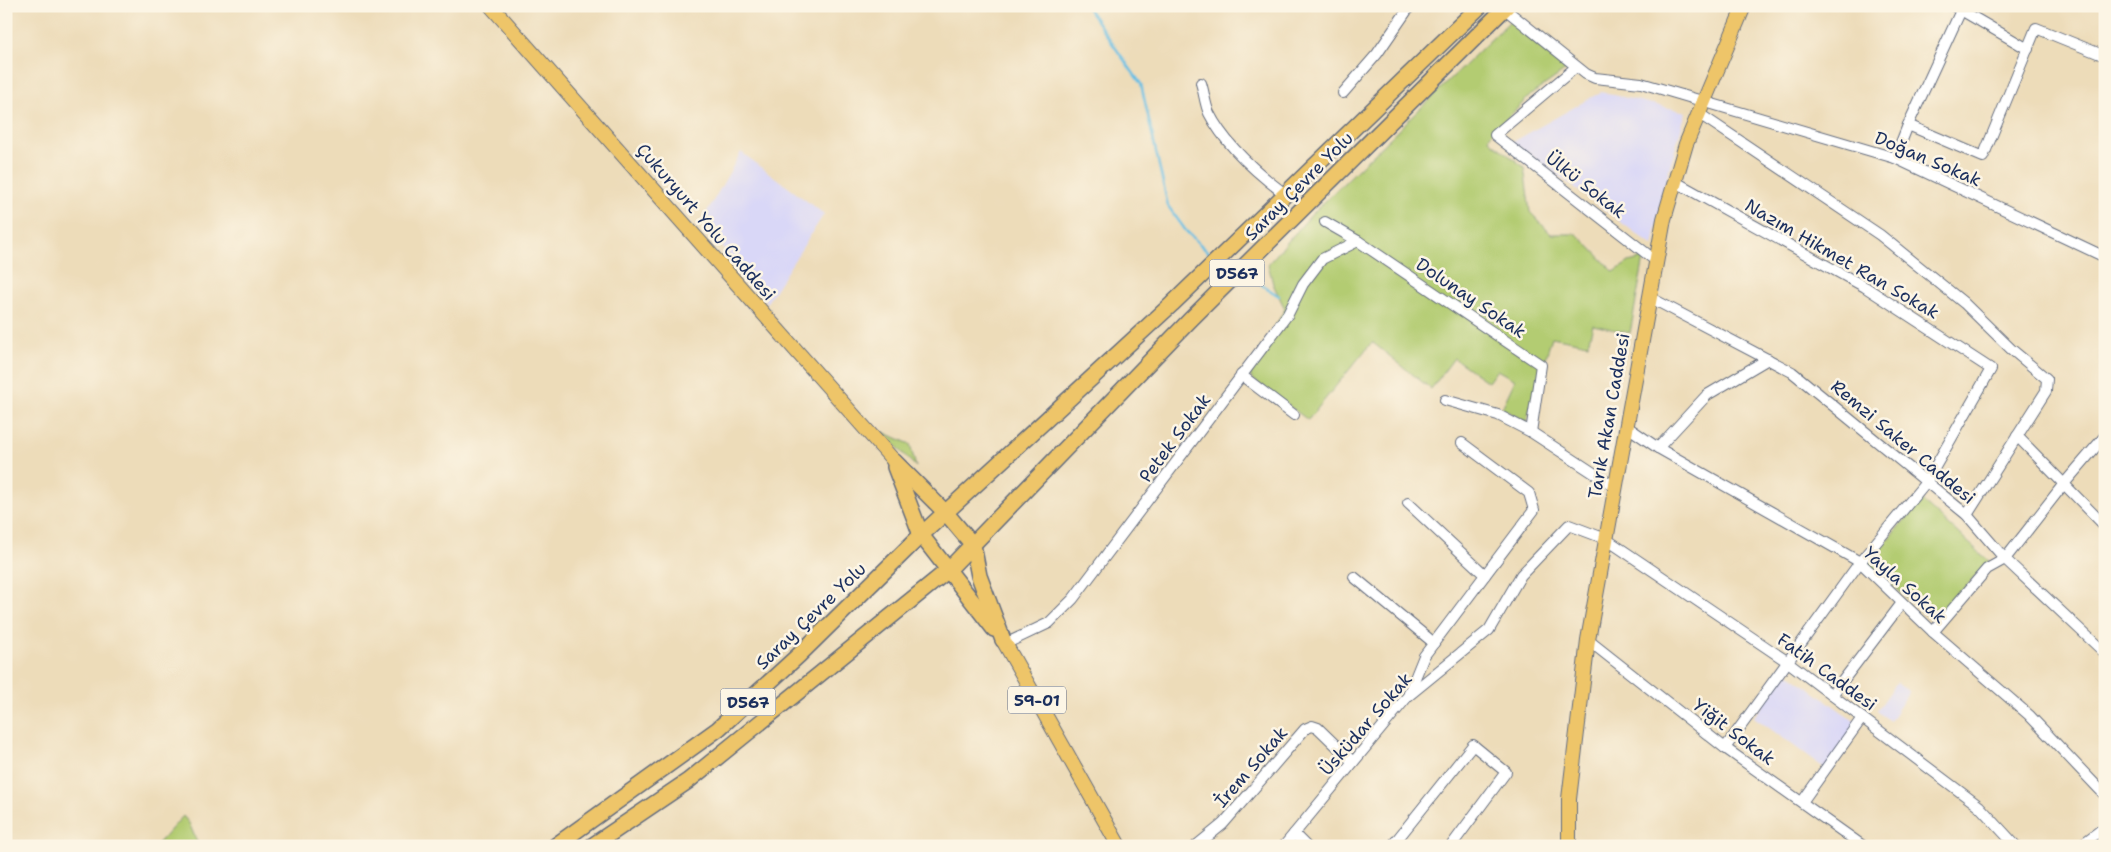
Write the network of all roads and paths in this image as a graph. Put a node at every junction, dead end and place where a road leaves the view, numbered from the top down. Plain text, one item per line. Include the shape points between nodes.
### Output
1 (491, 6) edge
2 (1410, 6) edge
3 (1480, 6) edge
4 (1744, 6) edge
5 (1506, 7) edge
6 (1959, 8) edge
7 (2028, 49) junction
8 (2105, 56) edge
9 (1576, 67) junction
10 (1201, 83) dead end
11 (1343, 93) dead end
12 (1701, 106) junction
13 (1908, 125) junction
14 (1895, 158) junction
15 (1674, 181) junction
16 (1285, 194) junction
17 (1325, 222) dead end
18 (1358, 241) junction
19 (2105, 257) edge
20 (1656, 261) junction
21 (1649, 296) junction
22 (1768, 359) junction
23 (1241, 375) junction
24 (1445, 400) dead end
25 (1294, 415) dead end
26 (1626, 426) junction
27 (1530, 432) junction
28 (2017, 436) junction
29 (2105, 436) edge
30 (1462, 443) dead end
31 (1658, 448) junction
32 (894, 462) junction
33 (1927, 481) junction
34 (2062, 485) junction
35 (1615, 487) junction
36 (1408, 503) dead end
37 (946, 513) junction
38 (1967, 515) junction
39 (2105, 526) edge
40 (921, 535) junction
41 (1606, 538) junction
42 (973, 545) junction
43 (2005, 560) junction
44 (1860, 562) junction
45 (947, 571) junction
46 (1485, 575) junction
47 (1354, 577) dead end
48 (1902, 603) junction
49 (1933, 632) junction
50 (1588, 640) junction
51 (1004, 642) junction
52 (1434, 643) junction
53 (2105, 653) edge
54 (1788, 662) junction
55 (1832, 695) junction
56 (1408, 696) junction
57 (1862, 718) junction
58 (1725, 748) junction
59 (1353, 762) junction
60 (2105, 795) edge
61 (1802, 802) junction
62 (2105, 827) edge
63 (1294, 834) junction
64 (555, 846) edge
65 (592, 846) edge
66 (1119, 846) edge
67 (1196, 846) edge
68 (1284, 846) edge
69 (1306, 846) edge
70 (1392, 846) edge
71 (1451, 846) edge
72 (1569, 846) edge
73 (1863, 846) edge
74 (2016, 846) edge
75 (2080, 846) edge

1 - 32 main road, Çukuryurt Yolu Caddesi
2 - 11 street via 1377,54
3 - 16 highway, Saray Çevre Yolu / D567
4 - 12 main road, Tarık Akan Caddesi
5 - 9 street, Doğan Sokak
5 - 42 highway, Saray Çevre Yolu / D567 via 1191,319
6 - 7 street
6 - 13 street
7 - 8 street via 2036,28
7 - 13 street via 1983,157
9 - 12 street, Doğan Sokak via 1595,78 1641,82
9 - 20 street, Ülkü Sokak via 1496,134
10 - 16 street via 1209,112 1222,133 1257,173
12 - 14 street, Doğan Sokak
12 - 15 main road, Tarık Akan Caddesi
12 - 28 street via 1880,235 1964,303 2047,379 2046,391
13 - 14 street
14 - 19 street, Doğan Sokak
15 - 20 main road, Tarık Akan Caddesi
15 - 33 street, Nazım Hikmet Ran Sokak via 1865,287 1991,369
16 - 37 highway, Saray Çevre Yolu / D567 via 1172,304
17 - 18 street, Dolunay Sokak
18 - 23 street, Petek Sokak via 1322,258 1303,284 1288,314
18 - 27 street, Dolunay Sokak via 1541,364
20 - 21 main road, Tarık Akan Caddesi
21 - 22 street, Remzi Saker Caddesi
21 - 26 main road, Tarık Akan Caddesi
22 - 31 street via 1707,395
22 - 33 street, Remzi Saker Caddesi via 1792,372
23 - 25 street
23 - 51 street, Petek Sokak via 1073,599 1049,623
24 - 27 street via 1498,414
26 - 31 street, Yayla Sokak
26 - 35 main road, Tarık Akan Caddesi
27 - 35 street
28 - 34 street
28 - 38 street
29 - 34 street
30 - 46 street via 1529,493 1534,510
31 - 44 street, Yayla Sokak
32 - 37 highway
32 - 40 highway
33 - 38 street, Remzi Saker Caddesi
33 - 44 street
34 - 39 street
34 - 43 street
35 - 41 main road, Tarık Akan Caddesi
36 - 46 street
37 - 40 highway, D567
37 - 42 highway
38 - 43 street, Remzi Saker Caddesi
40 - 45 highway
40 - 64 highway, Saray Çevre Yolu / D567 via 718,729
41 - 50 main road, Tarık Akan Caddesi
41 - 54 street, Fatih Caddesi
41 - 56 street, Üsküdar Sokak via 1569,525 1521,575 1489,630
42 - 45 highway, D567
42 - 51 highway, 59-01 via 979,576
43 - 49 street via 1987,569
43 - 53 street, Remzi Saker Caddesi
44 - 48 street, Yayla Sokak
44 - 54 street
45 - 51 highway
45 - 65 highway, D567 via 688,781
46 - 52 street
47 - 52 street
48 - 49 street, Yayla Sokak
48 - 55 street
49 - 60 street, Yayla Sokak via 2029,715
50 - 58 street, Yiğit Sokak
50 - 72 main road, Tarık Akan Caddesi via 1570,799
51 - 66 main road, 59-01
52 - 56 street via 1424,656
54 - 55 street, Fatih Caddesi
54 - 58 street
55 - 57 street, Fatih Caddesi
56 - 59 street, Üsküdar Sokak
57 - 61 street
57 - 74 street, Fatih Caddesi via 1979,806
58 - 61 street, Yiğit Sokak
59 - 63 street, Üsküdar Sokak
59 - 67 street, İrem Sokak via 1318,728 1305,729 1223,824
61 - 73 street, Yiğit Sokak
62 - 75 street
63 - 68 street, Üsküdar Sokak
63 - 69 street
70 - 71 street via 1473,745 1506,772

